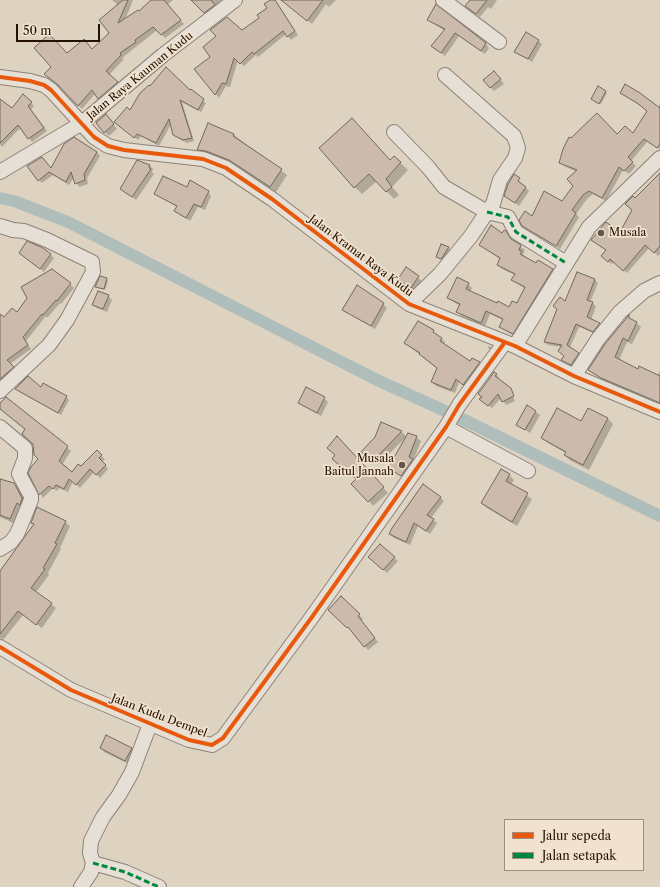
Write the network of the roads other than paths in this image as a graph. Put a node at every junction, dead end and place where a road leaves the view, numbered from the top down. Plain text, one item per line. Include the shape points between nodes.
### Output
1 (235, 0) edge
2 (442, 0) edge
3 (499, 42) dead end
4 (445, 75) dead end
5 (0, 77) edge
6 (82, 123) junction
7 (394, 132) dead end
8 (660, 158) edge
9 (0, 172) edge
10 (487, 212) junction
11 (0, 226) edge
12 (566, 263) junction
13 (660, 283) edge
14 (409, 304) junction
15 (510, 344) junction
16 (574, 376) junction
17 (0, 391) edge
18 (660, 412) edge
19 (448, 424) junction
20 (0, 427) edge
21 (528, 471) dead end
22 (0, 549) edge
23 (0, 647) edge
24 (150, 724) junction
25 (92, 863) junction
26 (81, 887) edge
27 (159, 887) edge

1 - 6 street, Jalan Raya Kauman Kudu via 163,55
2 - 3 street
4 - 10 street via 514,136 518,148 515,158 500,180 493,204
5 - 6 street, Jalan Kramat Raya Kudu via 44,85
6 - 9 street, Jalan Raya Kauman Kudu
6 - 14 street, Jalan Kramat Raya Kudu via 100,142 108,146 203,159 226,168 272,199
7 - 10 street via 444,187
8 - 12 street, Jalan Kudu Dempel via 589,227
10 - 12 street via 508,217 516,232
10 - 14 street via 440,274
11 - 17 street via 24,231 92,262 93,272 67,320 48,345
12 - 15 street, Jalan Kudu Dempel
13 - 16 street via 644,291 620,312 598,339
14 - 15 street, Jalan Kramat Raya Kudu
15 - 16 street, Jalan Kramat Raya Kudu
15 - 19 street, Jalan Kudu Dempel via 459,405
16 - 18 street, Jalan Kramat Raya Kudu
19 - 21 street
19 - 24 street, Jalan Kudu Dempel via 223,738 212,745 196,742
20 - 22 street via 25,448 25,458 19,474 31,496 17,534 11,542
23 - 24 street, Jalan Kudu Dempel via 72,690
24 - 25 street via 132,772 91,841
25 - 26 street via 91,872
25 - 27 street via 125,872

